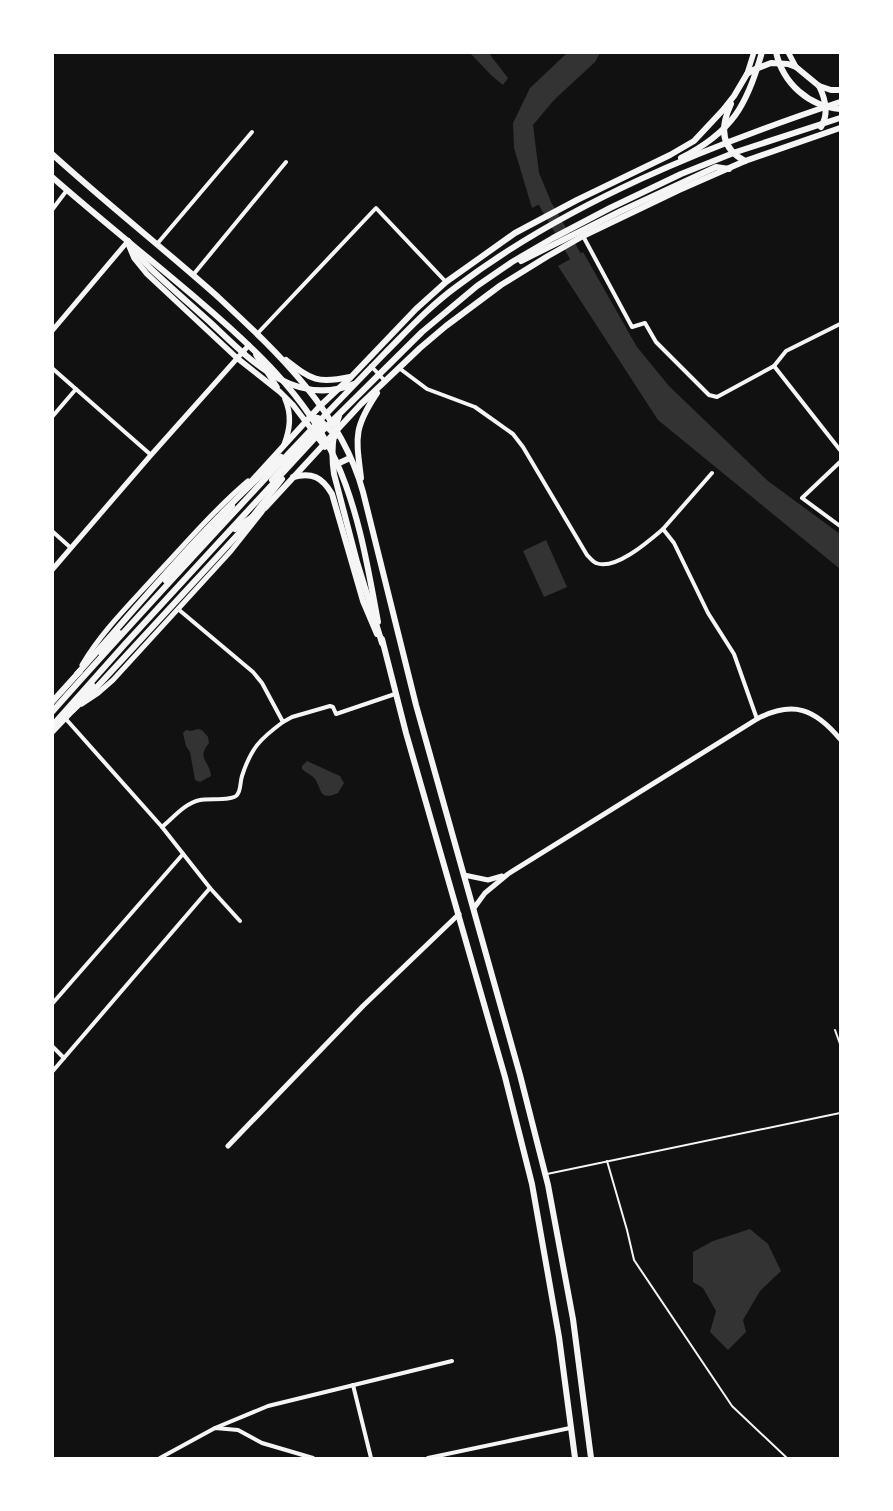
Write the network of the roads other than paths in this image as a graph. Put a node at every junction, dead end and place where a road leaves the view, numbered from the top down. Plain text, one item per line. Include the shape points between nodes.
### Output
1 (754, 52) edge
2 (762, 52) edge
3 (776, 52) edge
4 (788, 52) edge
5 (796, 66) junction
6 (747, 74) junction
7 (818, 86) junction
8 (840, 90) edge
9 (734, 96) junction
10 (840, 102) edge
11 (840, 109) edge
12 (840, 118) edge
13 (840, 128) edge
14 (252, 132) dead end
15 (811, 137) junction
16 (52, 154) edge
17 (745, 161) junction
18 (286, 162) dead end
19 (729, 169) junction
20 (52, 177) edge
21 (630, 184) junction
22 (67, 190) junction
23 (52, 210) edge
24 (581, 238) junction
25 (128, 241) junction
26 (157, 244) junction
27 (193, 275) junction
28 (446, 282) junction
29 (453, 305) junction
30 (840, 324) edge
31 (52, 331) edge
32 (422, 332) junction
33 (258, 334) junction
34 (249, 345) junction
35 (276, 352) junction
36 (238, 358) junction
37 (366, 361) junction
38 (774, 366) junction
39 (52, 368) edge
40 (399, 368) junction
41 (364, 374) junction
42 (351, 377) junction
43 (385, 381) junction
44 (76, 389) junction
45 (280, 392) junction
46 (319, 404) junction
47 (52, 417) edge
48 (308, 419) junction
49 (321, 421) junction
50 (335, 431) junction
51 (314, 433) junction
52 (324, 443) junction
53 (284, 445) junction
54 (840, 450) edge
55 (151, 455) junction
56 (350, 458) junction
57 (840, 462) edge
58 (337, 464) junction
59 (712, 472) dead end
60 (256, 474) junction
61 (291, 478) junction
62 (363, 492) junction
63 (231, 507) junction
64 (265, 508) junction
65 (243, 518) junction
66 (840, 526) edge
67 (235, 529) junction
68 (662, 529) junction
69 (52, 531) edge
70 (72, 548) junction
71 (52, 570) edge
72 (178, 608) junction
73 (382, 643) junction
74 (77, 674) junction
75 (395, 694) junction
76 (52, 702) edge
77 (73, 710) junction
78 (52, 712) edge
79 (66, 718) junction
80 (757, 719) junction
81 (283, 722) junction
82 (52, 726) edge
83 (52, 732) edge
84 (840, 739) edge
85 (162, 828) junction
86 (183, 854) junction
87 (508, 874) junction
88 (464, 875) junction
89 (210, 888) junction
90 (474, 908) junction
91 (459, 914) junction
92 (240, 921) dead end
93 (52, 1004) edge
94 (835, 1030) dead end
95 (840, 1044) edge
96 (52, 1046) edge
97 (64, 1058) junction
98 (52, 1072) edge
99 (840, 1113) edge
100 (228, 1146) dead end
101 (607, 1161) junction
102 (546, 1174) junction
103 (452, 1361) dead end
104 (353, 1385) junction
105 (215, 1428) junction
106 (570, 1428) junction
107 (160, 1458) edge
108 (313, 1458) edge
109 (371, 1458) edge
110 (428, 1458) edge
111 (574, 1458) edge
112 (591, 1458) edge
113 (787, 1458) edge

1 - 6 main road
2 - 21 main road via 744,103 719,134 693,152
3 - 11 main road via 785,76 801,93 823,105
4 - 5 main road
5 - 6 main road via 782,62
5 - 7 main road
6 - 9 main road
7 - 8 main road
7 - 15 main road via 824,100 825,120
9 - 17 main road via 723,123 724,135 735,155
9 - 28 main road via 702,134 685,148 515,233
10 - 21 main road via 737,139
12 - 29 main road via 718,158 610,208 524,254
13 - 15 main road
14 - 26 street
15 - 17 main road
16 - 26 main road
17 - 19 main road
18 - 27 street
19 - 24 main road
19 - 29 main road via 716,168 641,201 519,262
20 - 22 main road
21 - 41 main road via 517,246 447,294
22 - 23 street
22 - 25 main road
24 - 38 street via 632,327 645,323 656,342 709,395 717,397
24 - 40 main road via 501,285
25 - 31 street
25 - 32 main road via 140,258 202,316 266,372 290,384 312,389 340,388 365,378 386,364
25 - 34 main road
25 - 36 main road via 138,265
26 - 27 main road
27 - 33 main road
28 - 33 street via 376,208
28 - 37 main road
29 - 32 main road
30 - 38 street via 786,351
32 - 51 main road
33 - 35 main road
34 - 36 street
34 - 45 main road
34 - 48 main road via 270,366
35 - 42 main road via 307,377 316,380 326,382
35 - 46 main road
36 - 45 main road
36 - 55 street
37 - 42 main road
37 - 43 street
38 - 54 street
39 - 44 street
40 - 43 main road
40 - 68 street via 427,389 475,407 513,434 586,555 595,563 608,564 618,560
41 - 51 main road
41 - 73 main road via 342,409 334,433 332,454 336,484
42 - 46 main road
43 - 50 main road
43 - 62 main road via 364,414 357,432
44 - 47 street
44 - 55 street
45 - 48 main road
45 - 53 main road via 290,425
46 - 48 main road
46 - 49 main road
46 - 50 main road
48 - 49 main road via 314,417
48 - 51 main road
48 - 53 main road
49 - 50 main road
49 - 51 main road
50 - 52 main road
50 - 56 main road
51 - 52 main road
51 - 65 main road
51 - 74 main road via 226,508 131,610
51 - 77 main road via 242,530
51 - 78 main road via 119,636
51 - 82 main road
52 - 58 main road
52 - 61 main road
53 - 60 main road
55 - 70 street
56 - 58 main road
56 - 62 main road
57 - 66 street via 802,498
58 - 73 main road via 360,537
59 - 68 street
60 - 63 main road
60 - 74 street via 222,504 108,628
61 - 64 main road
61 - 73 main road via 303,475 321,480 332,494 363,601
62 - 88 main road via 414,696
63 - 65 street
63 - 74 main road via 115,637
64 - 67 main road
64 - 72 street via 231,551
65 - 67 main road
67 - 77 main road via 102,673
68 - 80 street via 674,543 708,613 734,654
69 - 70 street
70 - 71 street
72 - 77 street via 113,680
72 - 81 street via 252,672 262,683
73 - 75 main road
74 - 76 main road
75 - 81 street via 336,714 330,706
75 - 91 main road
77 - 79 main road
79 - 83 main road
79 - 85 street
80 - 84 street via 780,709 800,709 824,721
80 - 87 street
81 - 85 street via 252,750 237,796 196,801
85 - 86 street
86 - 89 street
86 - 93 street
87 - 88 street via 488,880
87 - 90 street via 485,893
88 - 90 main road
89 - 92 street
89 - 97 street
90 - 102 main road
91 - 100 street via 363,1006
91 - 106 main road via 532,1184 559,1337
94 - 95 lane
96 - 97 street
97 - 98 street
99 - 101 lane
101 - 102 lane
101 - 113 lane via 634,1260 732,1406
102 - 112 main road via 572,1319
103 - 104 street
104 - 105 street via 268,1406
104 - 109 street
105 - 107 street
105 - 108 street via 238,1430 262,1442
106 - 110 street
106 - 111 main road

